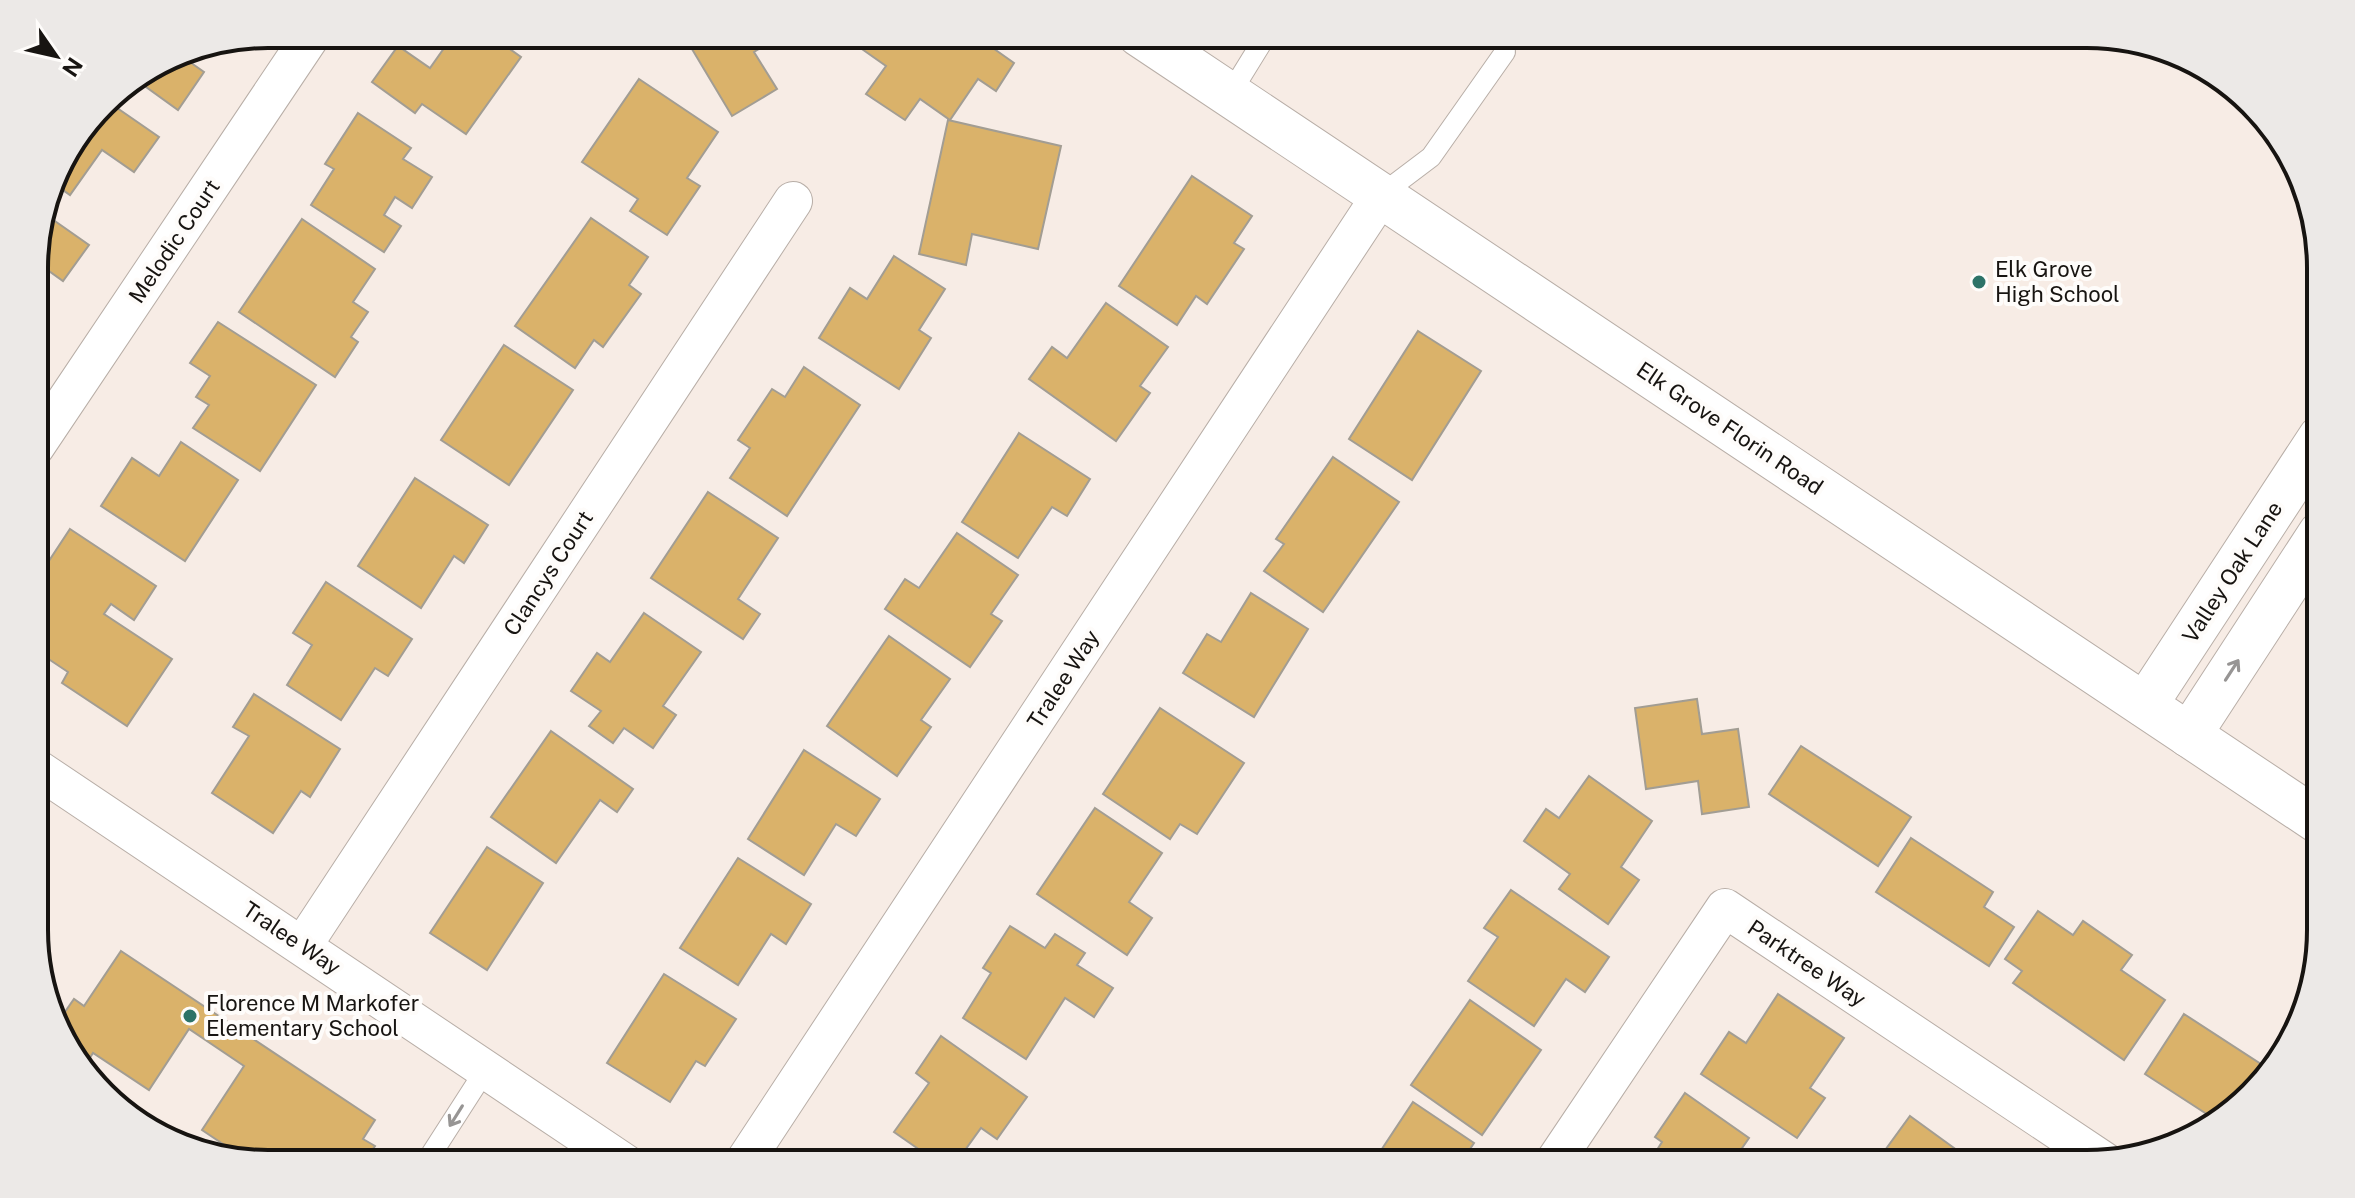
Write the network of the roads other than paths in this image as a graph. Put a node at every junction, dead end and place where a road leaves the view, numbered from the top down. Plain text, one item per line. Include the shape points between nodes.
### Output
1 (303, 48) edge
2 (1160, 48) edge
3 (1258, 48) edge
4 (1505, 52) dead end
5 (1230, 94) junction
6 (1382, 194) junction
7 (793, 201) dead end
8 (48, 428) edge
9 (2307, 458) edge
10 (2307, 554) edge
11 (2145, 705) junction
12 (2189, 735) junction
13 (48, 776) edge
14 (2307, 814) edge
15 (303, 945) junction
16 (486, 1069) junction
17 (434, 1150) edge
18 (605, 1150) edge
19 (752, 1150) edge
20 (1562, 1150) edge
21 (2087, 1150) edge

1 - 8 street, Melodic Court
2 - 5 main road, Elk Grove Florin Road
3 - 5 lane
4 - 6 lane via 1431,157
5 - 6 main road, Elk Grove Florin Road
6 - 11 main road, Elk Grove Florin Road
6 - 19 street, Tralee Way
7 - 15 street, Clancys Court
9 - 11 main road, Valley Oak Lane
12 -> 10 main road
11 - 12 main road, Elk Grove Florin Road
12 - 14 main road, Elk Grove Florin Road
13 - 15 street, Tralee Way
15 - 16 street, Tralee Way
16 -> 17 lane
16 - 18 street, Tralee Way
20 - 21 street, Parktree Way via 1725,908

